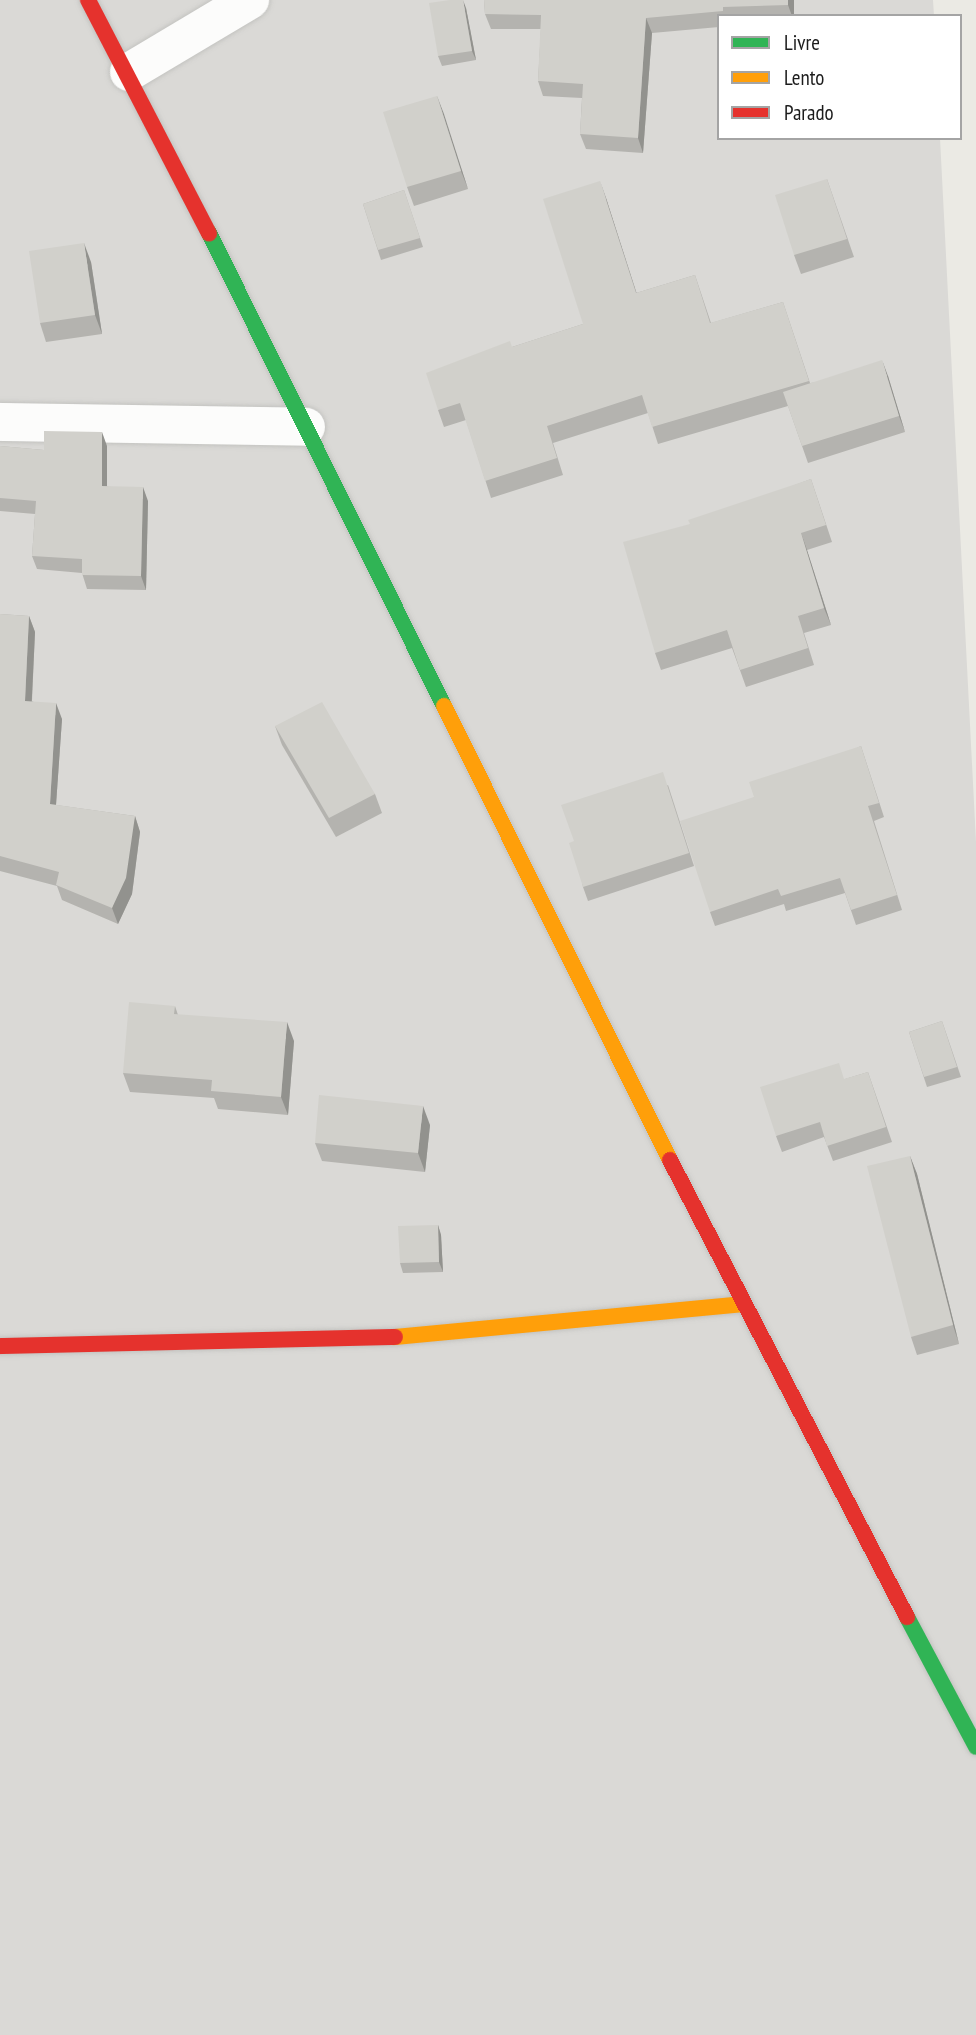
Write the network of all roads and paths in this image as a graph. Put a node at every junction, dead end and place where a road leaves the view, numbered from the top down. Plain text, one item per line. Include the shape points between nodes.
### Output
1 (88, 0) edge
2 (250, 0) edge
3 (129, 72) junction
4 (0, 422) edge
5 (306, 427) junction
6 (741, 1304) junction
7 (0, 1346) edge
8 (976, 1747) edge

1 - 3 street
2 - 3 street
3 - 5 street
4 - 5 street
5 - 6 street
6 - 7 street via 394,1337
6 - 8 street

